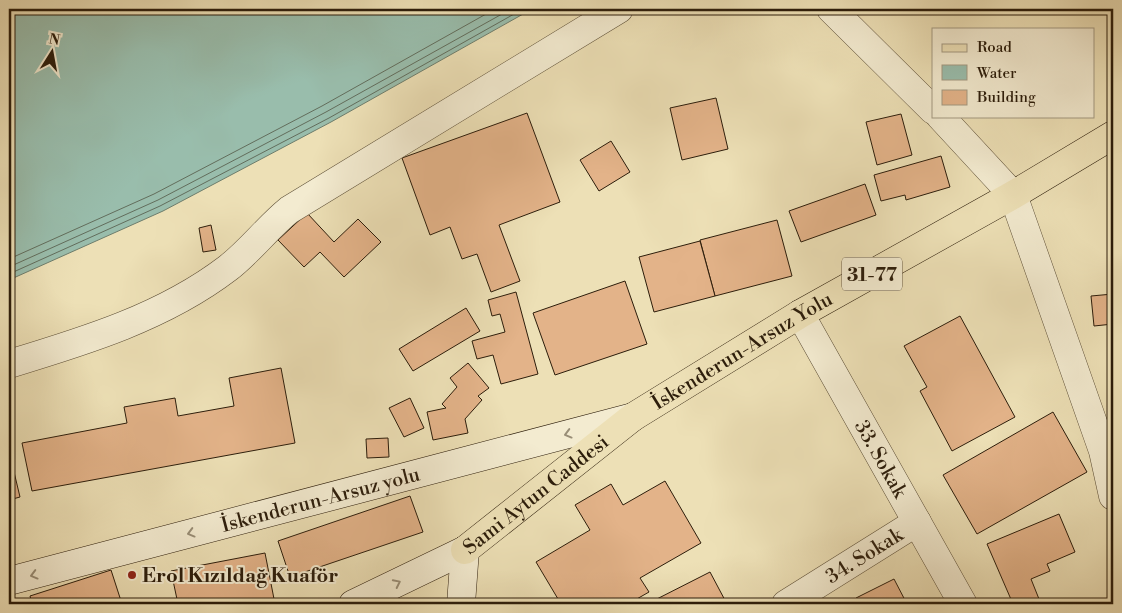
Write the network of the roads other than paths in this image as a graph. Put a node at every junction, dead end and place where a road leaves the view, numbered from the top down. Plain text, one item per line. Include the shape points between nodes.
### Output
1 (619, 9) edge
2 (831, 9) edge
3 (932, 109) edge
4 (942, 118) edge
5 (1113, 135) edge
6 (1013, 195) junction
7 (800, 314) junction
8 (9, 364) edge
9 (632, 417) junction
10 (1108, 449) edge
11 (1113, 496) edge
12 (917, 522) junction
13 (465, 550) junction
14 (9, 581) edge
15 (353, 604) edge
16 (461, 604) edge
17 (786, 604) edge
18 (963, 604) edge

1 - 8 street via 289,210 228,267 168,306 90,339
2 - 3 street
4 - 6 street
5 - 6 main road, İskenderun-Arsuz Yolu / 31-77
6 - 7 main road, İskenderun-Arsuz Yolu / 31-77
6 - 10 street
7 - 9 main road, İskenderun-Arsuz Yolu / 31-77
7 - 12 street, 33. Sokak
9 - 13 main road, Sami Aytun Caddesi
9 -> 14 street, İskenderun-Arsuz yolu / 31-77
10 - 11 street
12 - 17 street, 34. Sokak
12 - 18 street, 33. Sokak
15 -> 13 street, Sami Aytun Caddesi
13 - 16 street

